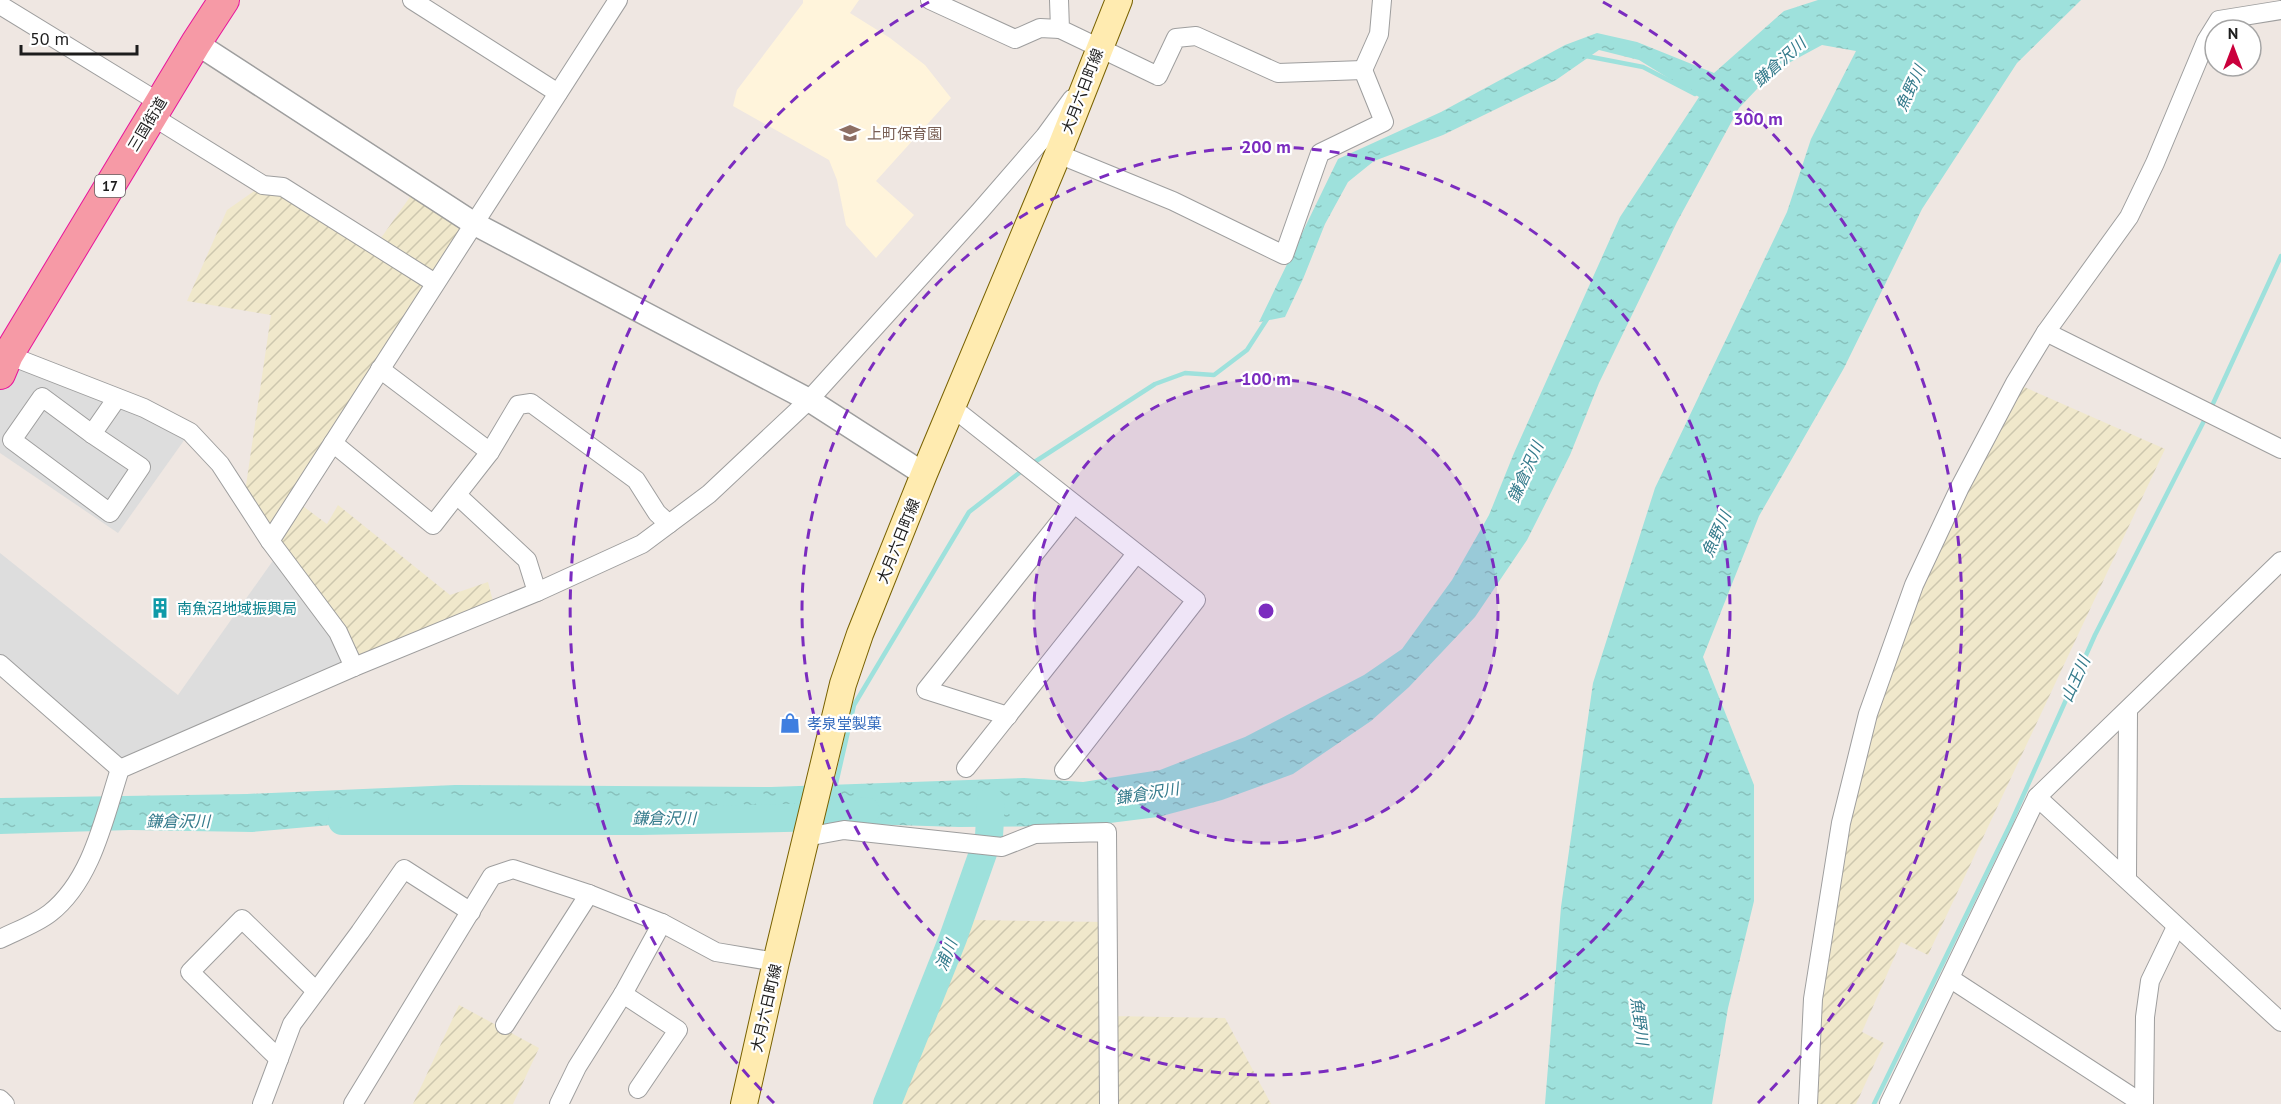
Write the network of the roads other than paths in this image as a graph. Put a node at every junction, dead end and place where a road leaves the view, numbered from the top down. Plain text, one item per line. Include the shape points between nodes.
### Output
1 (224, 0) edge
2 (412, 0) edge
3 (618, 0) edge
4 (930, 0) edge
5 (1059, 0) edge
6 (1119, 0) edge
7 (1382, 0) edge
8 (0, 4) edge
9 (2281, 10) edge
10 (1060, 29) junction
11 (196, 43) junction
12 (1098, 49) junction
13 (1363, 70) junction
14 (1087, 79) junction
15 (558, 93) junction
16 (156, 110) junction
17 (1058, 154) junction
18 (473, 223) junction
19 (435, 283) junction
20 (2046, 332) junction
21 (3, 360) edge
22 (380, 369) junction
23 (117, 398) junction
24 (809, 400) junction
25 (953, 408) junction
26 (92, 434) junction
27 (333, 443) junction
28 (2281, 449) edge
29 (490, 452) junction
30 (924, 474) junction
31 (457, 495) junction
32 (1074, 504) junction
33 (669, 524) junction
34 (270, 541) junction
35 (1136, 554) junction
36 (2281, 561) edge
37 (537, 592) junction
38 (0, 664) edge
39 (354, 667) junction
40 (2128, 711) junction
41 (1008, 716) junction
42 (966, 768) dead end
43 (120, 769) junction
44 (1064, 770) dead end
45 (2037, 797) junction
46 (806, 837) junction
47 (2127, 878) junction
48 (589, 894) junction
49 (471, 912) junction
50 (662, 923) junction
51 (2176, 927) junction
52 (0, 939) edge
53 (776, 962) junction
54 (1951, 979) junction
55 (316, 991) junction
56 (623, 994) junction
57 (2281, 1022) edge
58 (505, 1025) dead end
59 (279, 1059) junction
60 (638, 1089) dead end
61 (0, 1099) edge
62 (5, 1104) edge
63 (262, 1104) edge
64 (353, 1104) edge
65 (559, 1104) edge
66 (744, 1104) edge
67 (1109, 1104) edge
68 (1808, 1104) edge
69 (1889, 1104) edge
70 (2143, 1104) edge

1 - 11 highway, 三国街道 / 17
2 - 15 street
3 - 15 street
4 - 10 street via 1015,39 1040,28
5 - 10 street
6 - 12 main road, 大月六日町線
7 - 13 street via 1379,34
8 - 16 street
9 - 20 street via 2219,20 2206,41 2129,217
10 - 12 street
11 - 16 highway, 三国街道 / 17
11 - 18 street
12 - 13 street via 1158,75 1176,38 1196,36 1278,73
12 - 14 main road, 大月六日町線
13 - 17 street via 1384,122 1320,153 1284,255 1173,201
14 - 17 main road, 大月六日町線
14 - 24 street via 1030,153
15 - 18 street
16 - 19 street via 263,185 283,187
16 - 21 highway, 三国街道 / 17
17 - 25 main road, 大月六日町線
18 - 19 street
18 - 24 street
19 - 22 street
20 - 28 street
20 - 68 street via 1960,487 1914,585 1868,714 1841,823 1827,906 1813,999
21 - 23 street
22 - 27 street
22 - 29 street
23 - 26 street
23 - 34 street via 190,432 220,464
24 - 30 street
24 - 33 street via 709,494
25 - 30 main road, 大月六日町線
25 - 32 street
26 - 26 street via 42,396 12,440 110,513 141,466
27 - 31 street via 434,525
27 - 34 street
29 - 31 street
29 - 33 street via 518,405 531,403 636,480
30 - 46 main road, 大月六日町線 via 843,684
31 - 37 street via 527,560
32 - 35 street
32 - 41 street via 926,690
33 - 37 street via 642,543
34 - 39 street via 338,632
35 - 41 street
35 - 44 street via 1196,600
36 - 40 street
37 - 39 street
38 - 43 street
39 - 43 street
40 - 45 street
40 - 47 street
41 - 42 street
43 - 52 street via 77,886 49,914
45 - 47 street
45 - 54 street
46 - 53 main road, 大月六日町線
46 - 67 street via 844,830 1002,847 1035,834 1107,832
47 - 51 street
48 - 49 street via 513,869 492,876
48 - 50 street
48 - 58 street
49 - 55 street via 404,869
49 - 64 street
50 - 53 street via 716,952
50 - 56 street
51 - 57 street
51 - 70 street via 2150,981
53 - 66 main road, 大月六日町線
54 - 69 street
54 - 70 street
55 - 59 street via 291,1024
55 - 59 street via 242,919 190,972
56 - 60 street via 678,1030
56 - 65 street via 577,1067
59 - 63 street
61 - 62 street

